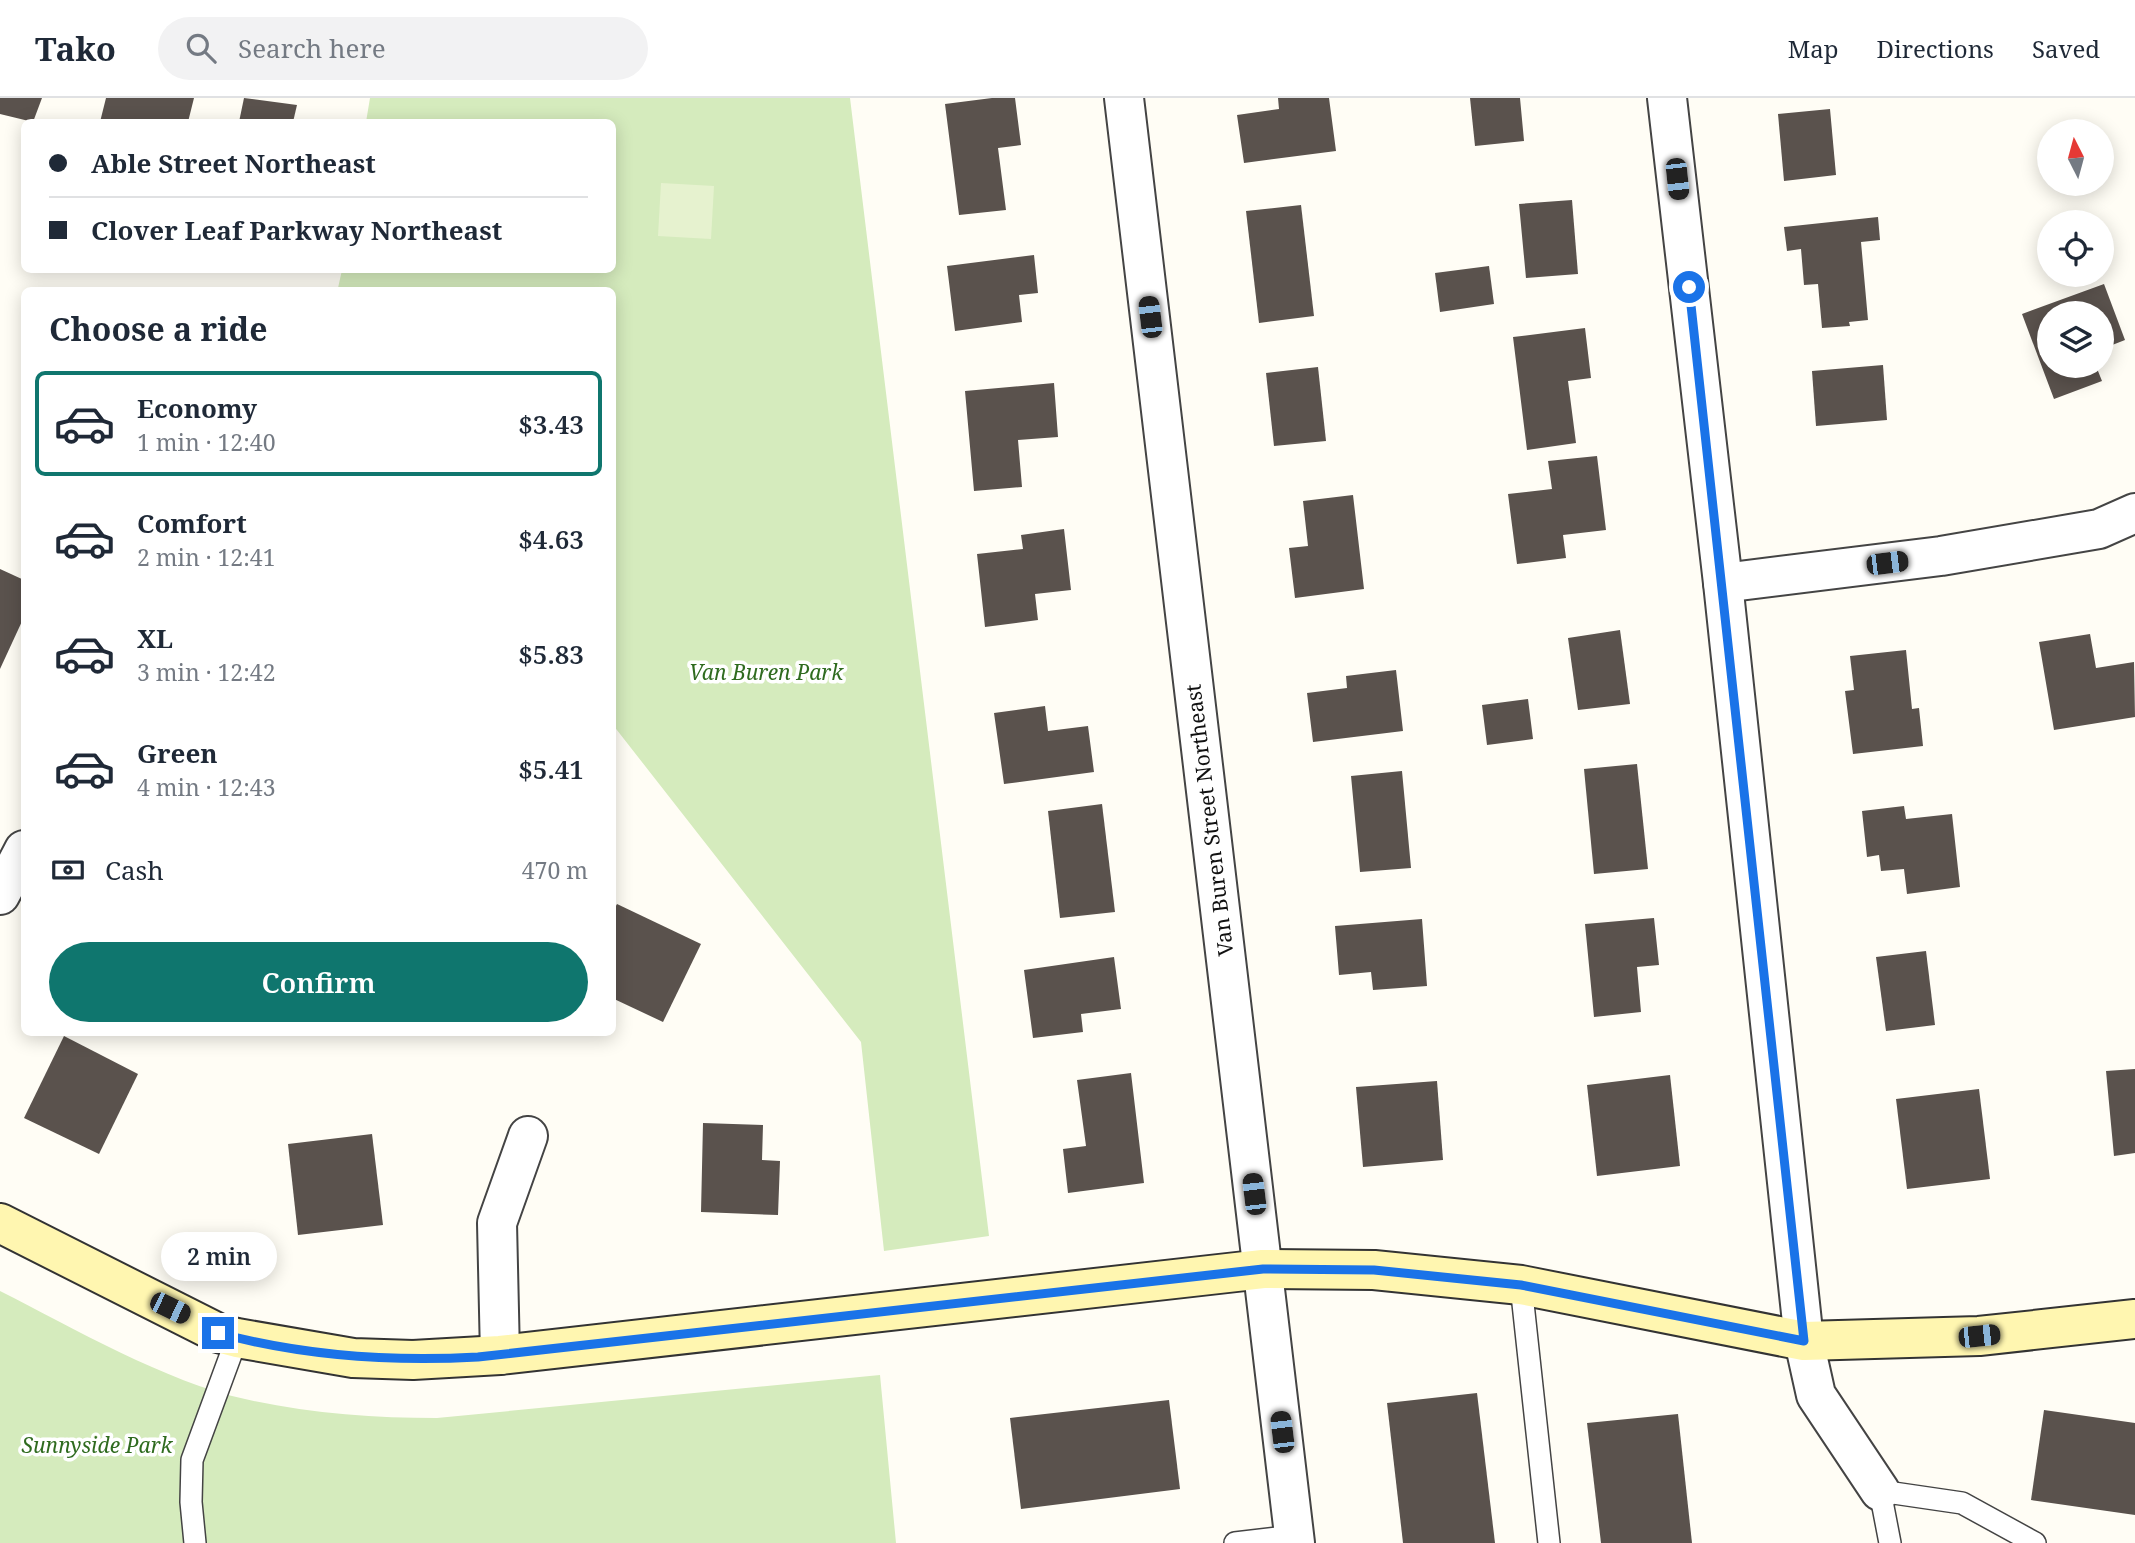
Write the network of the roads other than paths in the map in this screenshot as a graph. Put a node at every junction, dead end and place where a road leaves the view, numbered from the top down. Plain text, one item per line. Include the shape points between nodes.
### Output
1 (1124, 98) edge
2 (1667, 98) edge
3 (2135, 513) edge
4 (1724, 583) junction
5 (21, 856) edge
6 (0, 895) edge
7 (528, 1136) dead end
8 (0, 1223) edge
9 (1263, 1269) junction
10 (1521, 1285) junction
11 (2135, 1319) edge
12 (237, 1338) junction
13 (1804, 1341) junction
14 (500, 1355) junction
15 (1880, 1491) junction
16 (1295, 1540) edge
17 (195, 1543) edge
18 (1235, 1543) edge
19 (1549, 1543) edge
20 (1890, 1543) edge
21 (2035, 1543) edge

1 - 9 street, Van Buren Street Northeast
2 - 4 street
3 - 4 street via 2099,529 1941,556
4 - 13 street
5 - 6 street
7 - 14 street via 496,1223
8 - 12 street via 218,1333
9 - 10 street via 1374,1270
9 - 14 street
9 - 16 street, Van Buren Street Northeast
10 - 13 street
10 - 19 lane
11 - 13 street via 1979,1336
12 - 14 street via 353,1358
12 - 17 lane via 192,1460
13 - 15 street via 1816,1395
15 - 20 lane
15 - 21 lane via 1962,1503
16 - 18 lane

